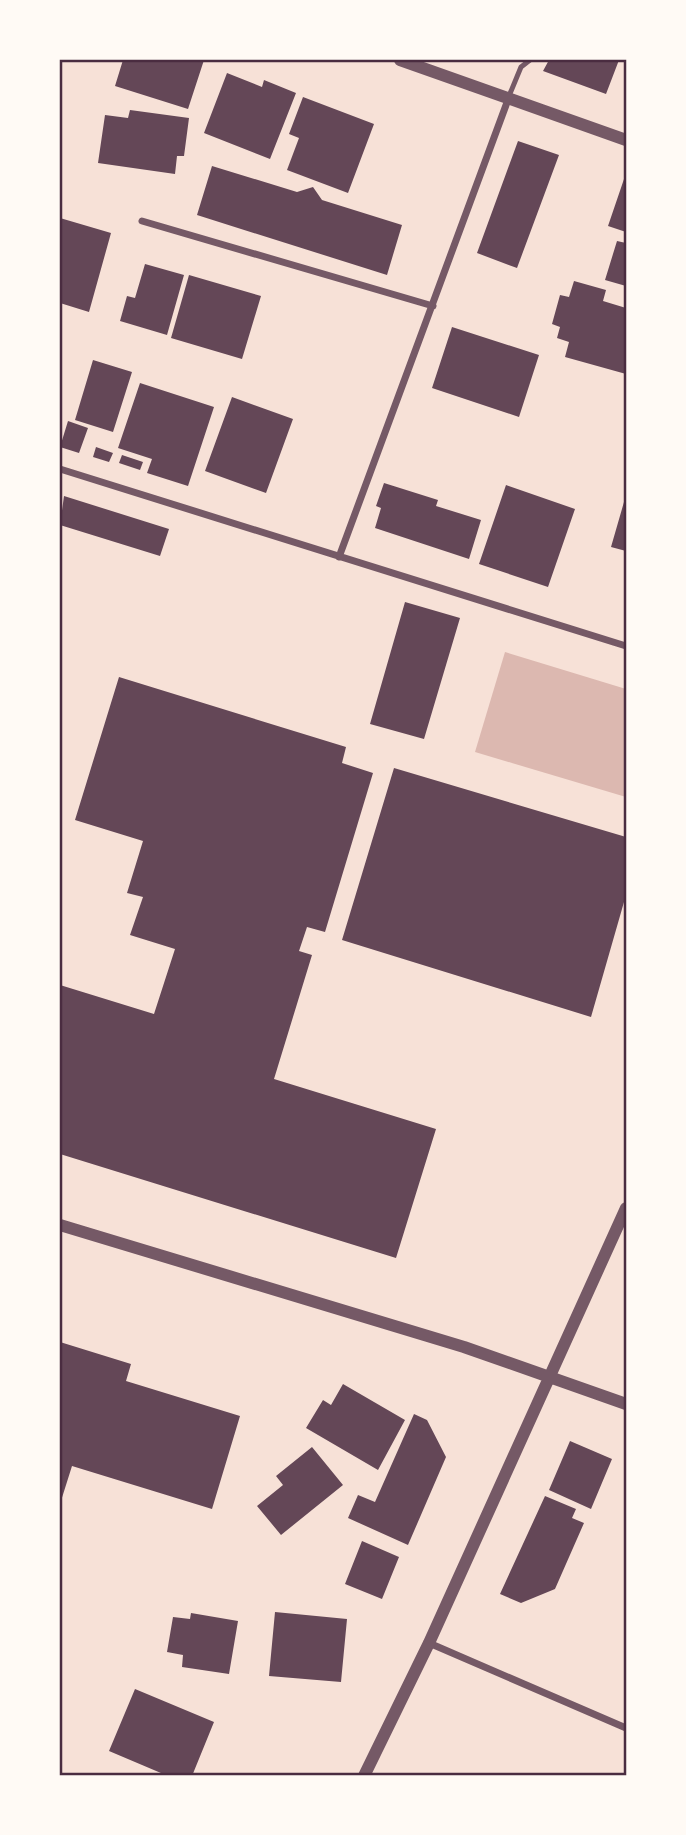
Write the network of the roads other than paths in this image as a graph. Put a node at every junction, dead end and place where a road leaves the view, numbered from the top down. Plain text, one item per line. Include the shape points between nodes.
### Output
1 (400, 60) edge
2 (530, 60) edge
3 (509, 96) junction
4 (626, 140) edge
5 (142, 220) dead end
6 (433, 306) junction
7 (60, 469) edge
8 (339, 557) junction
9 (626, 646) edge
10 (626, 1208) edge
11 (60, 1225) edge
12 (550, 1378) junction
13 (626, 1404) edge
14 (429, 1643) junction
15 (626, 1728) edge
16 (364, 1776) edge

1 - 3 street
2 - 3 lane
3 - 4 street
3 - 6 street
5 - 6 street
6 - 8 street
7 - 8 street
8 - 9 street
10 - 12 street
11 - 12 street via 464,1347
12 - 13 street
12 - 14 street
14 - 15 street
14 - 16 street

